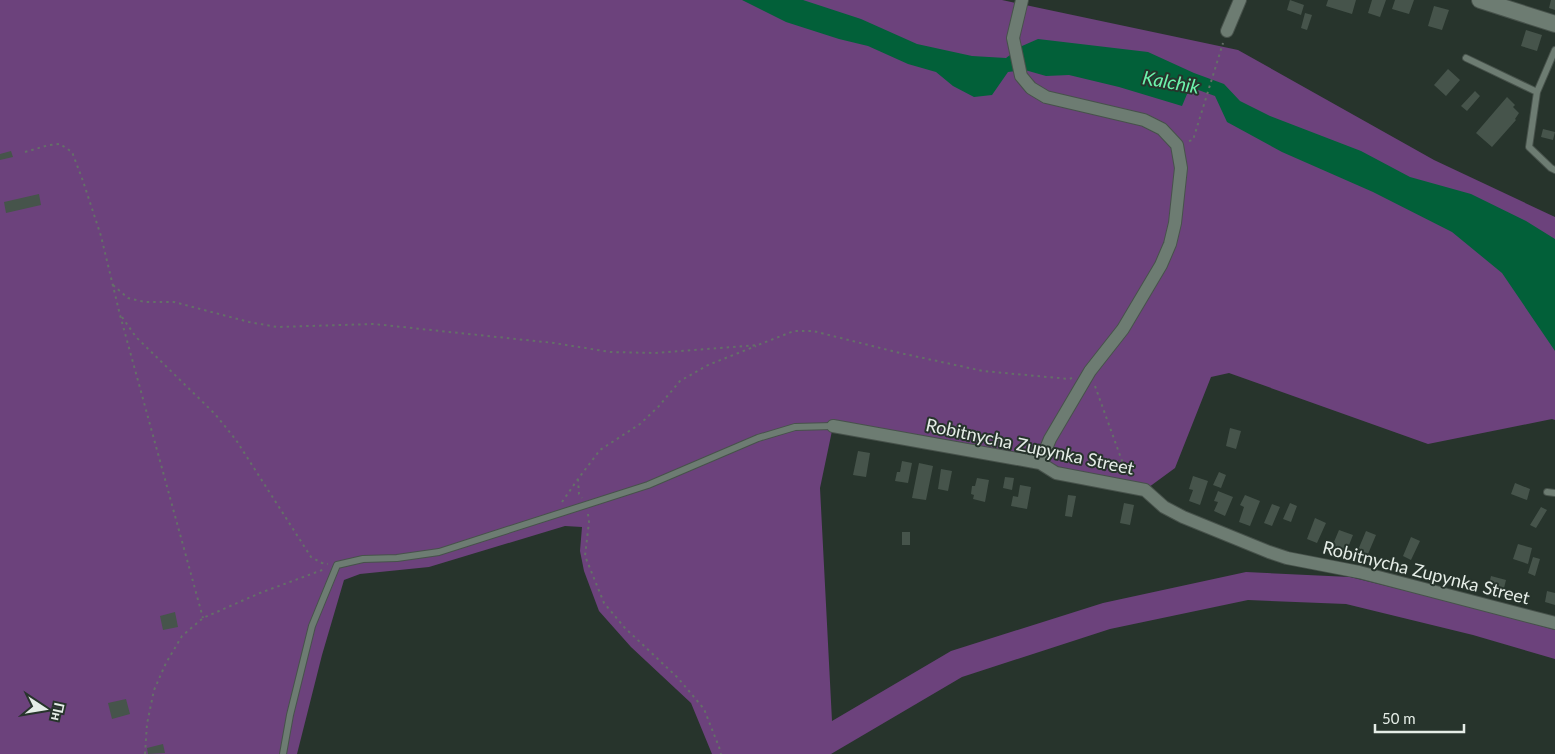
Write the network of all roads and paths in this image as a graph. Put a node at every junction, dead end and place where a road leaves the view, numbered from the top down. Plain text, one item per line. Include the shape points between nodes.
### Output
1 (1022, 0) edge
2 (1240, 0) edge
3 (1480, 0) edge
4 (1555, 24) edge
5 (1227, 31) joint
6 (1555, 50) edge
7 (1466, 58) dead end
8 (1537, 92) junction
9 (1193, 140) dead end
10 (25, 152) dead end
11 (1555, 170) edge
12 (113, 285) junction
13 (120, 315) junction
14 (758, 345) junction
15 (1090, 371) junction
16 (833, 426) joint
17 (1040, 463) junction
18 (578, 478) junction
19 (1145, 490) junction
20 (1547, 492) dead end
21 (1555, 493) edge
22 (586, 506) junction
23 (549, 518) junction
24 (337, 565) junction
25 (203, 618) junction
26 (1555, 623) edge
27 (145, 754) edge
28 (283, 754) edge
29 (721, 754) edge

1 - 15 street via 1013,38 1021,76 1031,88 1046,97 1144,120 1162,129 1177,145 1181,168 1170,244 1123,329
2 - 5 street
3 - 4 street
5 - 9 path
6 - 8 lane
7 - 8 lane
8 - 11 lane via 1529,147
10 - 12 path via 60,144 72,152 101,236
12 - 13 path
12 - 14 path via 128,298 145,302 174,302 277,326 374,324 619,352 655,353
13 - 24 path via 136,337 215,414 236,440 311,557
13 - 25 path
14 - 15 path via 794,331 813,331 983,371 1069,379
14 - 18 path via 708,364 680,381 640,424 600,450
15 - 17 street via 1050,439
15 - 19 path via 1122,462
16 - 17 street, Robitnycha Zupynka Street
16 - 22 lane via 795,427 758,438 648,485
17 - 19 street, Robitnycha Zupynka Street via 1056,473
18 - 22 path via 579,494
18 - 23 path
19 - 26 street, Robitnycha Zupynka Street via 1164,507 1183,517 1287,558 1359,572
20 - 21 lane
22 - 23 lane
22 - 29 path via 589,522 585,556 604,603 704,709
23 - 24 lane via 439,552 364,559
24 - 25 path
24 - 28 lane via 312,626
25 - 27 path via 182,636 154,690

